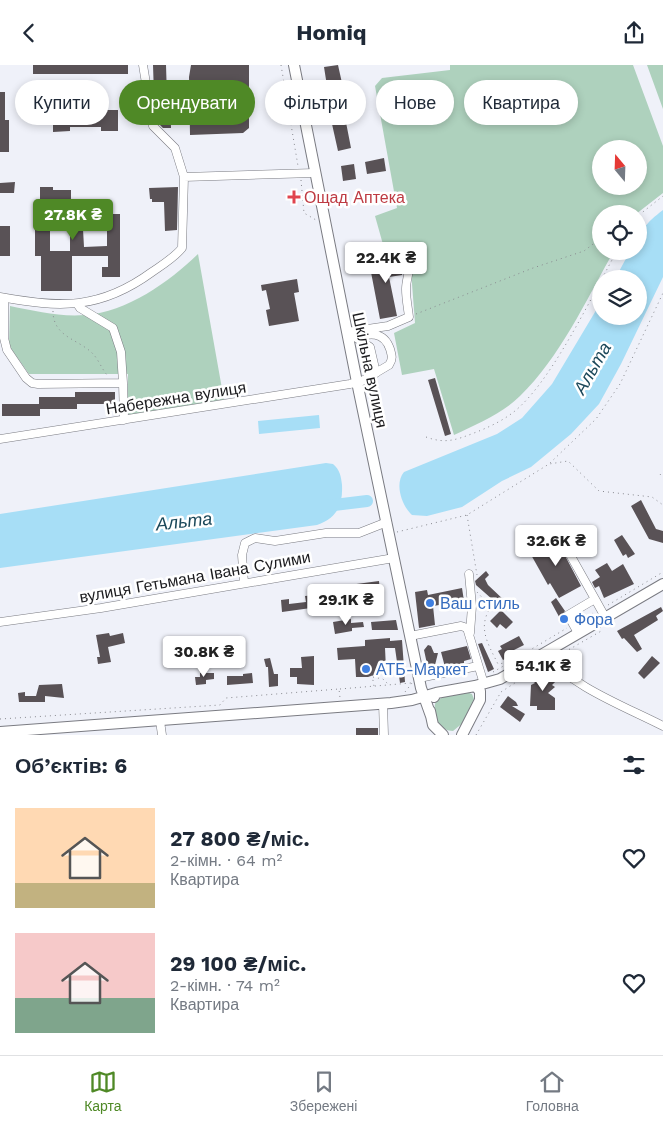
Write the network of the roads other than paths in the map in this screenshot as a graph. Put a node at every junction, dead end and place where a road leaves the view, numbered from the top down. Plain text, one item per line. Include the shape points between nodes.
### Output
1 (142, 65) edge
2 (294, 65) edge
3 (314, 173) junction
4 (184, 177) junction
5 (391, 249) dead end
6 (2, 297) edge
7 (78, 305) junction
8 (350, 336) junction
9 (376, 373) junction
10 (357, 382) junction
11 (123, 383) junction
12 (124, 420) junction
13 (0, 439) edge
14 (387, 522) junction
15 (568, 551) dead end
16 (394, 558) junction
17 (470, 580) road end
18 (244, 583) junction
19 (663, 584) edge
20 (595, 599) junction
21 (603, 613) junction
22 (0, 622) edge
23 (576, 629) junction
24 (470, 633) junction
25 (410, 636) junction
26 (547, 657) junction
27 (478, 666) junction
28 (416, 681) junction
29 (494, 681) junction
30 (479, 685) junction
31 (436, 693) junction
32 (402, 697) junction
33 (424, 697) junction
34 (480, 700) junction
35 (383, 703) junction
36 (160, 721) junction
37 (433, 725) edge
38 (663, 726) edge
39 (0, 732) edge
40 (162, 735) edge
41 (384, 735) edge
42 (443, 735) edge
43 (462, 735) edge

1 - 4 street via 153,126 175,147
2 - 3 main road, Шкільна вулиця
3 - 4 street
3 - 8 main road, Шкільна вулиця
4 - 7 street via 183,244 179,251 125,289
5 - 8 street via 402,248 408,258 410,273 406,289 409,317
6 - 7 street via 53,305
6 - 11 street via 5,344 29,381
7 - 11 street via 111,325 121,352
8 - 9 street via 370,347
8 - 9 street via 378,334 386,341 392,360
8 - 10 main road, Шкільна вулиця
9 - 10 street, Набережна вулиця
10 - 12 street, Набережна вулиця
10 - 14 main road, Шкільна вулиця
11 - 12 street
12 - 13 street, Набережна вулиця
14 - 16 main road, Шкільна вулиця
14 - 18 street via 359,533 326,533 275,541 255,538 245,543 242,555
15 - 20 street
16 - 18 street, вулиця Гетьмана Івана Сулими
16 - 25 main road, Шкільна вулиця
17 - 24 street
18 - 22 street, вулиця Гетьмана Івана Сулими via 101,609
19 - 21 main road
20 - 21 street
20 - 23 street via 568,615
21 - 23 main road
23 - 26 main road
24 - 25 street via 461,626
24 - 27 street
25 - 28 main road, Шкільна вулиця
26 - 29 main road
26 - 38 street via 583,685
27 - 28 street
27 - 30 street
28 - 31 main road
28 - 32 main road via 415,693
28 - 33 main road, Шкільна вулиця
29 - 30 main road
29 - 34 main road
30 - 31 main road
30 - 34 main road
31 - 33 main road
31 - 37 main road via 431,703
32 - 33 main road
32 - 35 main road
32 - 37 main road via 420,707
33 - 37 main road, Шкільна вулиця
34 - 43 main road
35 - 36 main road
35 - 41 street
36 - 39 main road
36 - 40 street
37 - 42 main road

